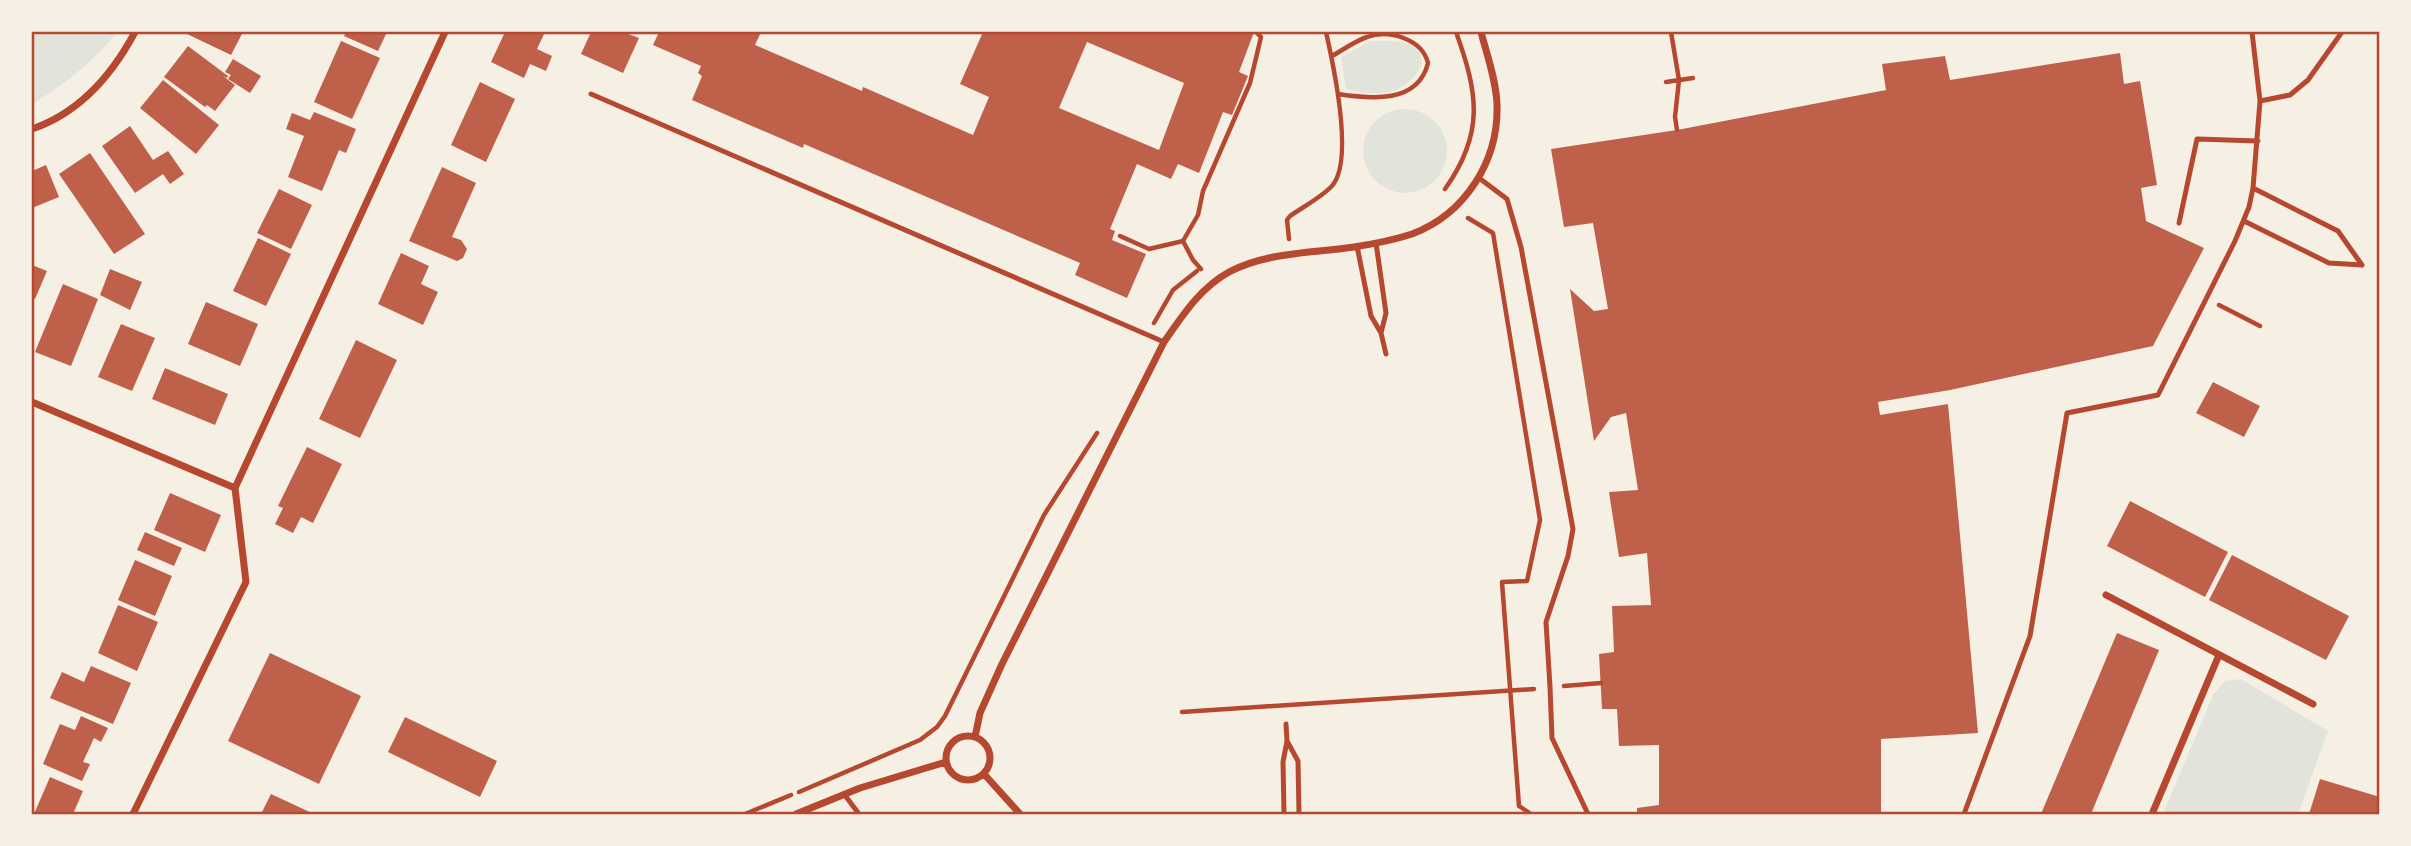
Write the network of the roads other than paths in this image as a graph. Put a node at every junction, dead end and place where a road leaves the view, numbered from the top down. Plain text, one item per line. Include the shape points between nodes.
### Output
1 (135, 32) edge
2 (445, 32) edge
3 (1481, 32) edge
4 (2252, 32) edge
5 (2342, 32) edge
6 (591, 94) dead end
7 (2260, 101) junction
8 (32, 129) edge
9 (2258, 141) junction
10 (1479, 178) junction
11 (2253, 188) junction
12 (2244, 221) junction
13 (2179, 223) dead end
14 (1376, 243) junction
15 (1357, 246) junction
16 (1381, 332) junction
17 (1164, 342) junction
18 (1386, 354) dead end
19 (32, 402) edge
20 (235, 488) junction
21 (2106, 595) dead end
22 (2219, 655) junction
23 (2313, 704) dead end
24 (1286, 724) dead end
25 (975, 737) junction
26 (1287, 741) junction
27 (946, 762) junction
28 (984, 774) junction
29 (845, 794) junction
30 (134, 814) edge
31 (796, 814) edge
32 (859, 814) edge
33 (1020, 814) edge
34 (1284, 814) edge
35 (1299, 814) edge
36 (1588, 814) edge
37 (1964, 814) edge
38 (2152, 814) edge

1 - 8 street via 99,85 74,107
2 - 20 street
3 - 10 street via 1497,107 1489,159
4 - 7 lane
5 - 7 lane via 2299,88 2290,95
6 - 17 lane
7 - 9 lane
9 - 11 lane
9 - 13 lane via 2197,139
10 - 14 street via 1454,210 1412,234
10 - 36 lane via 1507,199 1521,247 1573,529 1546,622 1552,738
11 - 12 lane
11 - 12 lane via 2338,230 2362,265 2329,264
12 - 37 lane via 2158,396 2067,413 2030,636
14 - 15 street
14 - 16 lane via 1386,313
15 - 16 lane via 1371,316
15 - 17 street via 1267,259 1230,272 1205,289
16 - 18 lane
17 - 25 street via 1002,664 980,713
19 - 20 street
20 - 30 street via 246,582
21 - 22 street
22 - 23 street
22 - 38 street
24 - 26 lane
25 - 27 street via 953,742
25 - 28 street via 989,749
26 - 34 lane
26 - 35 lane via 1298,761
27 - 28 street via 958,779 972,780
27 - 29 street
28 - 33 street
29 - 31 street
29 - 32 lane

